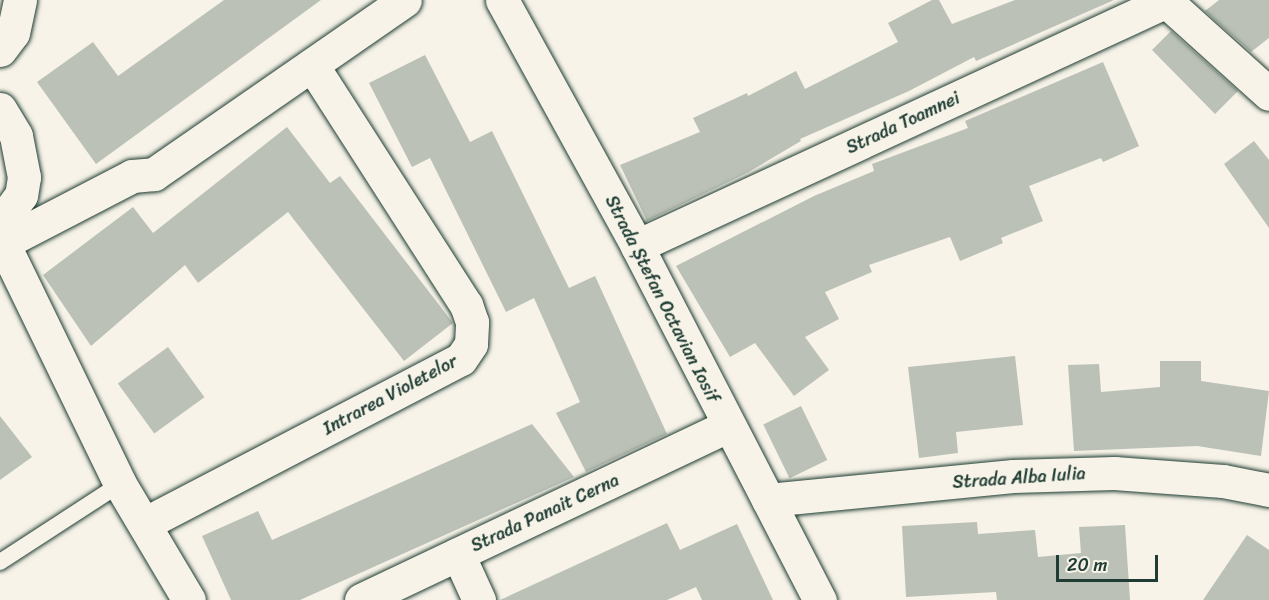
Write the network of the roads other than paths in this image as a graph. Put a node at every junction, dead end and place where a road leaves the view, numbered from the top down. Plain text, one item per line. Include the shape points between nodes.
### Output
1 (20, 0) edge
2 (405, 0) edge
3 (502, 0) edge
4 (1168, 1) edge
5 (0, 50) edge
6 (312, 65) junction
7 (1269, 94) edge
8 (0, 109) edge
9 (3, 243) junction
10 (637, 246) junction
11 (728, 426) junction
12 (120, 484) junction
13 (1269, 490) edge
14 (768, 500) junction
15 (144, 524) junction
16 (458, 554) junction
17 (0, 562) edge
18 (189, 600) edge
19 (361, 600) edge
20 (479, 600) edge
21 (820, 600) edge

1 - 5 street via 13,33
2 - 6 street
3 - 10 street, Strada Ștefan Octavian Iosif
4 - 7 street
4 - 10 street, Strada Toamnei
6 - 9 street via 154,174 132,176
6 - 15 street, Intrarea Violetelor via 466,305 472,322 471,344 461,359
8 - 9 street via 16,136 24,177 21,195 8,213
9 - 12 street
10 - 11 street, Strada Ștefan Octavian Iosif
11 - 14 street, Strada Ștefan Octavian Iosif
11 - 16 street, Strada Panait Cerna
12 - 15 street
12 - 17 lane
13 - 14 street, Strada Alba Iulia via 1223,481 1114,473 1013,476
14 - 21 street, Strada Ștefan Octavian Iosif
15 - 18 street
16 - 19 street, Strada Panait Cerna
16 - 20 street

